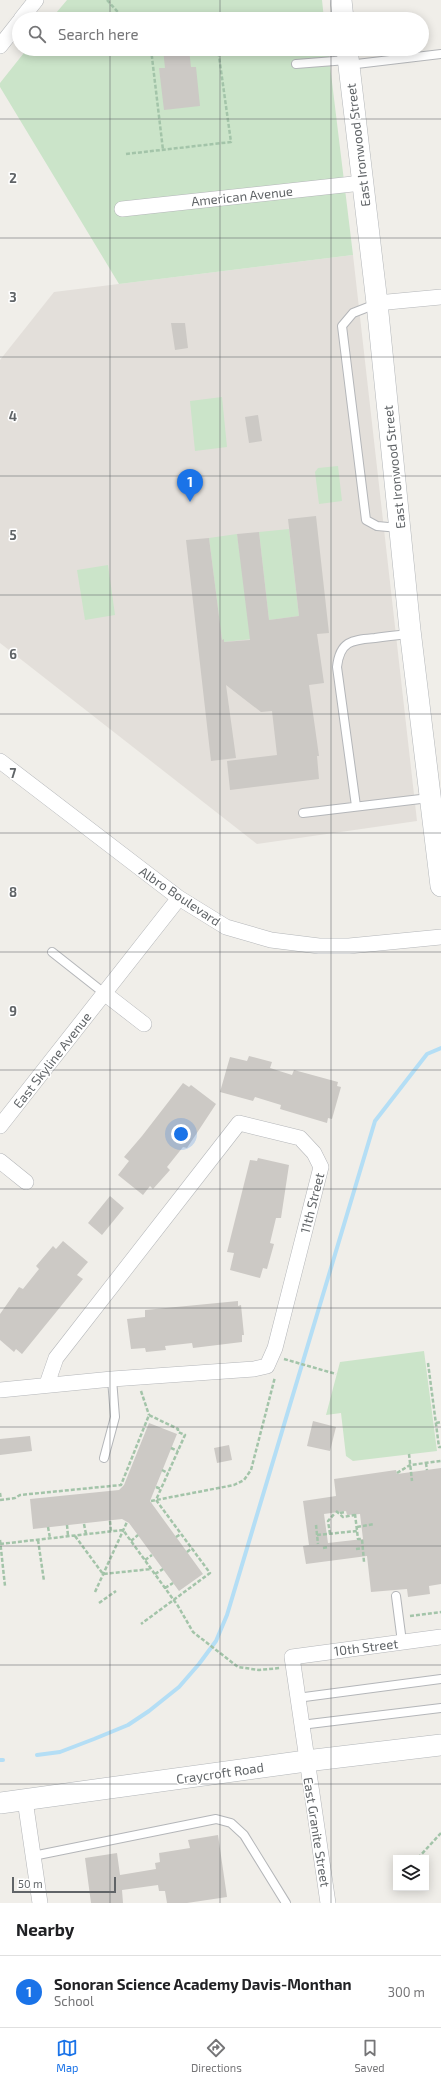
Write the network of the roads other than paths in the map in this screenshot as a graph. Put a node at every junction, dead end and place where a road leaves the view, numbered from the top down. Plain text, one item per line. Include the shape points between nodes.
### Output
1 (36, 0) edge
2 (341, 0) edge
3 (27, 12) edge
4 (342, 12) edge
5 (10, 27) edge
6 (0, 46) edge
7 (441, 54) edge
8 (429, 55) edge
9 (394, 56) edge
10 (348, 58) edge
11 (296, 64) dead end
12 (362, 183) junction
13 (122, 209) dead end
14 (441, 297) edge
15 (377, 303) junction
16 (400, 528) junction
17 (410, 634) junction
18 (0, 761) edge
19 (429, 798) junction
20 (356, 806) junction
21 (303, 813) dead end
22 (441, 886) edge
23 (179, 898) junction
24 (441, 937) edge
25 (52, 952) dead end
26 (104, 993) junction
27 (144, 1024) dead end
28 (0, 1126) edge
29 (0, 1161) edge
30 (26, 1182) dead end
31 (112, 1379) junction
32 (47, 1384) junction
33 (0, 1390) edge
34 (104, 1458) dead end
35 (396, 1596) dead end
36 (441, 1637) edge
37 (402, 1642) junction
38 (292, 1661) joint
39 (441, 1679) edge
40 (297, 1698) junction
41 (441, 1708) edge
42 (301, 1725) junction
43 (441, 1745) edge
44 (306, 1761) junction
45 (25, 1800) junction
46 (0, 1803) edge
47 (33, 1856) junction
48 (40, 1903) edge
49 (286, 1903) edge
50 (328, 1903) edge

1 - 3 street
2 - 4 street
5 - 6 street
7 - 8 lane
9 - 10 lane
10 - 11 lane
10 - 12 street, East Ironwood Street
12 - 13 street, American Avenue
12 - 15 street, East Ironwood Street
14 - 15 street
15 - 16 street, East Ironwood Street
15 - 16 lane via 353,313 342,326 366,520 377,526
16 - 17 street, East Ironwood Street
17 - 19 street, East Ironwood Street
17 - 20 lane via 352,640 342,648 338,656 337,667
18 - 23 street, Albro Boulevard
19 - 20 lane
19 - 22 street, East Ironwood Street
20 - 21 lane
23 - 24 street, Albro Boulevard via 226,927 271,940 320,946 349,946
23 - 26 street, East Skyline Avenue
25 - 26 lane
26 - 27 street
26 - 28 street, East Skyline Avenue
29 - 30 street
31 - 32 street, 11th Street
31 - 32 street, 11th Street via 267,1366 275,1348 321,1167 314,1152 300,1138 239,1124 56,1358
31 - 34 lane via 115,1417
32 - 33 street, 11th Street
35 - 37 lane
36 - 37 street, 10th Street
37 - 38 street, 10th Street
38 - 40 street, East Granite Street
39 - 40 lane
40 - 42 street, East Granite Street
41 - 42 lane
42 - 44 street, East Granite Street
43 - 44 street, Craycroft Road
44 - 45 street, Craycroft Road
44 - 50 street, East Granite Street
45 - 46 street, Craycroft Road
45 - 47 street
47 - 48 street
47 - 49 lane via 216,1819 231,1823 244,1835

